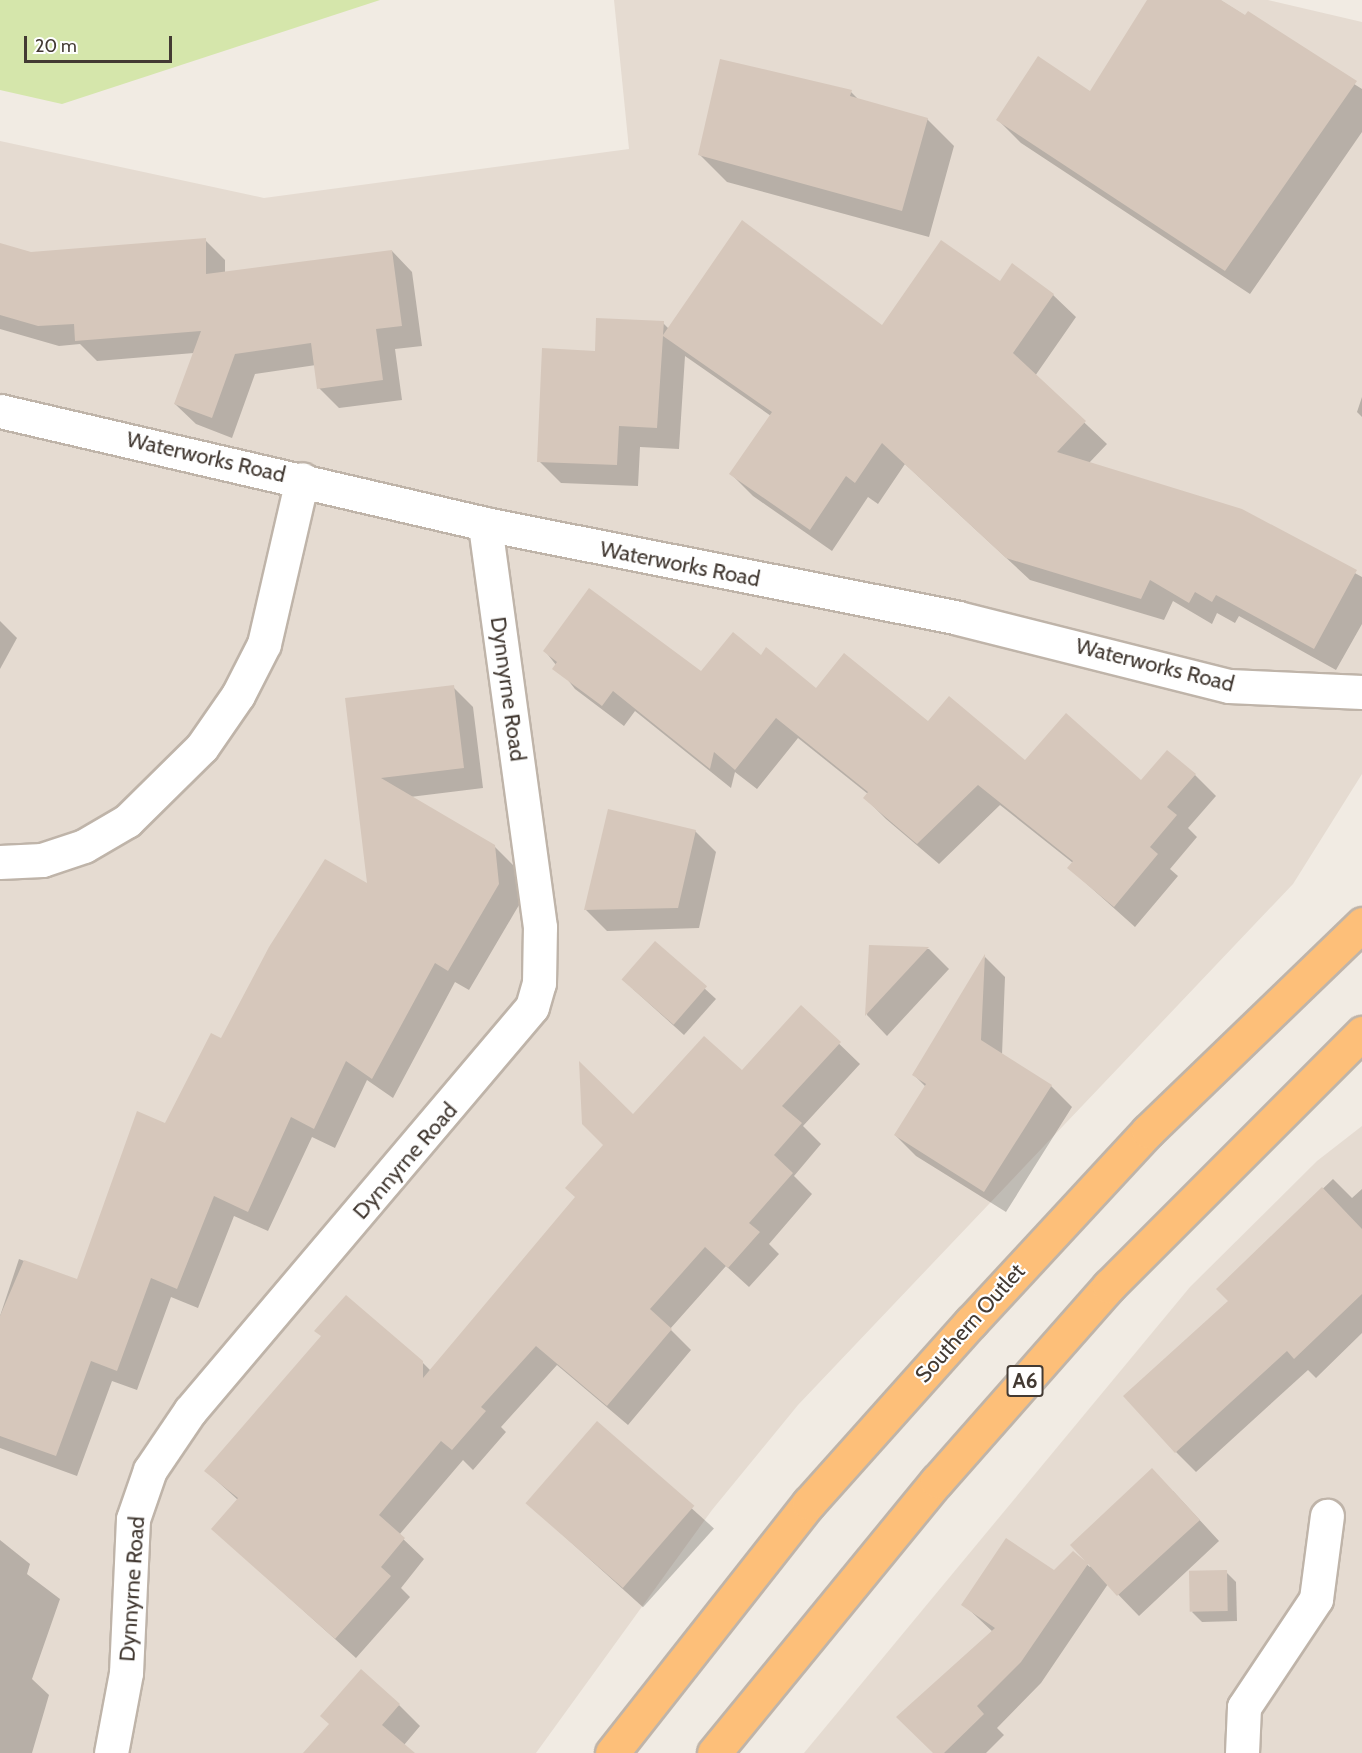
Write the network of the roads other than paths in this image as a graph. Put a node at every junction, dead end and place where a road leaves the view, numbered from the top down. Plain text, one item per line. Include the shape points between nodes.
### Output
1 (0, 411) edge
2 (302, 479) junction
3 (485, 524) junction
4 (1362, 692) edge
5 (0, 862) edge
6 (1362, 924) edge
7 (1362, 1034) edge
8 (1327, 1516) dead end
9 (111, 1753) edge
10 (612, 1753) edge
11 (714, 1753) edge
12 (1242, 1753) edge

1 - 2 street, Waterworks Road
2 - 3 street, Waterworks Road
2 - 5 street via 264,644 238,695 202,747 127,821 93,841 42,860
3 - 4 street, Waterworks Road via 958,618 1229,686
3 - 9 street, Dynnyrne Road via 540,927 534,999 519,1028 190,1411 150,1470 133,1519 126,1673
6 - 10 highway, Southern Outlet via 1189,1090 971,1322 802,1512
7 - 11 highway, A6 via 1109,1286 937,1481
8 - 12 street via 1316,1599 1244,1707

